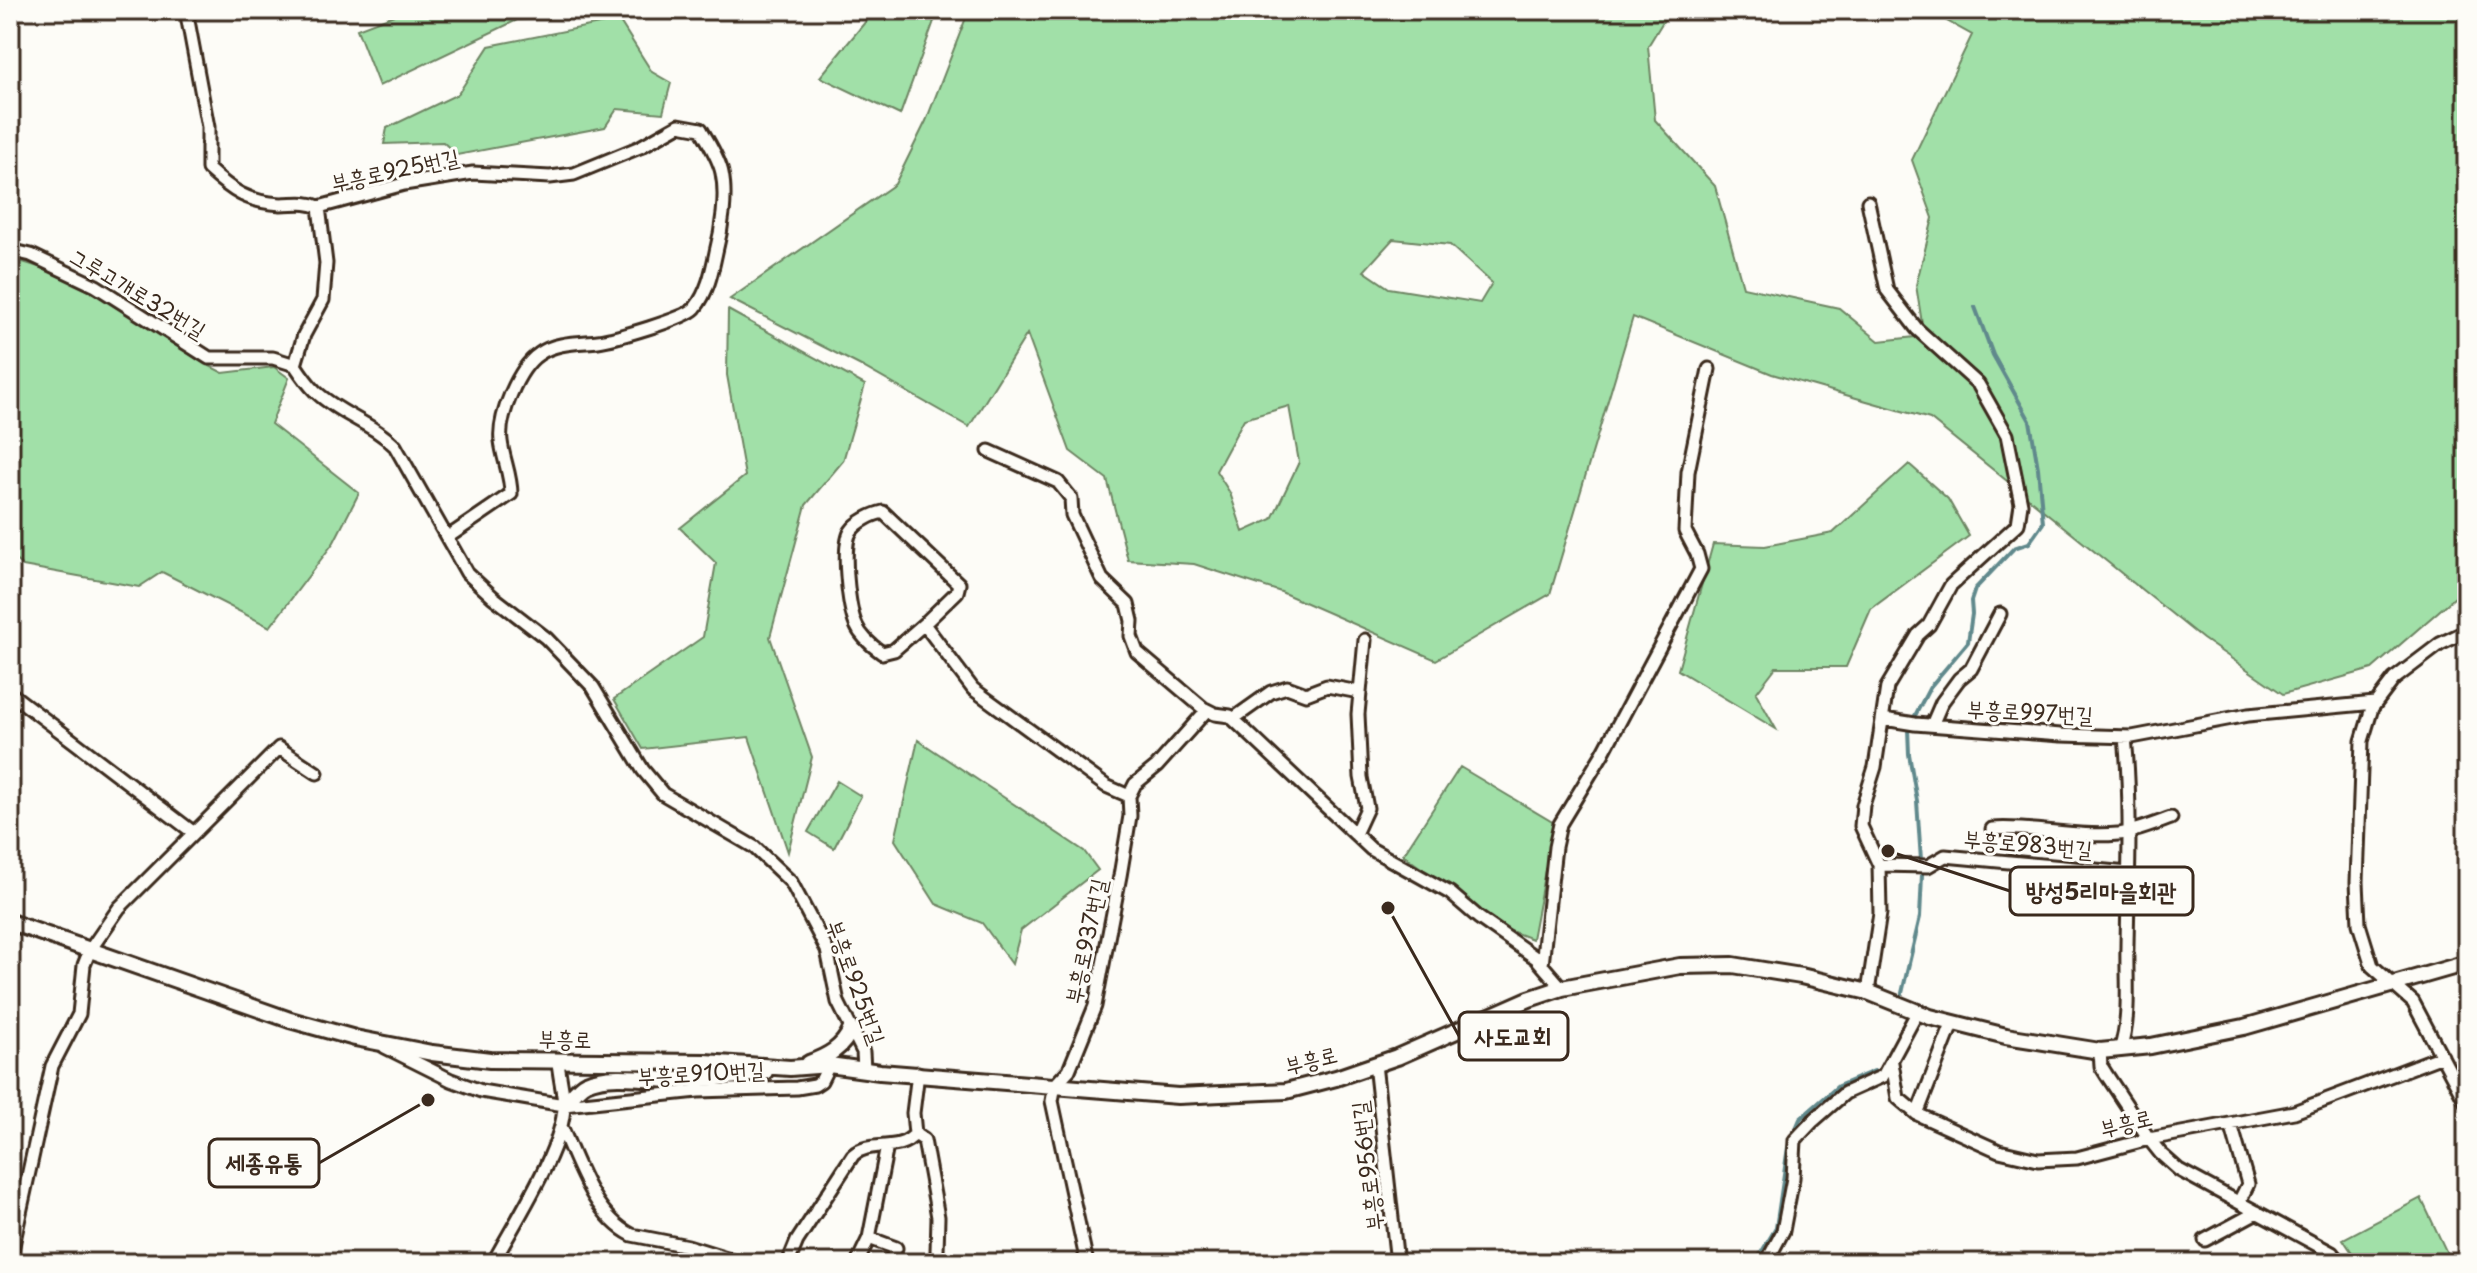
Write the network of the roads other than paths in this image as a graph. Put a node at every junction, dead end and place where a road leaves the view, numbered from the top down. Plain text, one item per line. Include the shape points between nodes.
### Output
1 (186, 10) edge
2 (1868, 202) dead end
3 (319, 207) junction
4 (10, 250) edge
5 (295, 365) junction
6 (1709, 369) dead end
7 (989, 451) dead end
8 (448, 537) junction
9 (2000, 614) dead end
10 (924, 624) junction
11 (2467, 631) edge
12 (1365, 640) dead end
13 (1359, 692) junction
14 (10, 693) edge
15 (2375, 703) junction
16 (1207, 710) junction
17 (1233, 719) junction
18 (1884, 719) junction
19 (1932, 725) junction
20 (2125, 737) junction
21 (317, 773) dead end
22 (1129, 796) junction
23 (2171, 818) dead end
24 (1992, 829) dead end
25 (2128, 831) junction
26 (194, 833) junction
27 (1355, 834) junction
28 (1879, 865) junction
29 (2128, 873) junction
30 (10, 910) edge
31 (10, 922) edge
32 (33, 929) junction
33 (90, 950) junction
34 (2467, 963) edge
35 (1542, 965) junction
36 (2391, 984) junction
37 (1562, 988) junction
38 (1868, 992) junction
39 (1918, 1011) junction
40 (1953, 1022) junction
41 (851, 1029) junction
42 (376, 1042) junction
43 (2120, 1050) junction
44 (2100, 1051) junction
45 (2442, 1056) junction
46 (558, 1061) junction
47 (1892, 1063) junction
48 (1375, 1064) junction
49 (829, 1065) junction
50 (796, 1067) junction
51 (864, 1069) junction
52 (918, 1073) junction
53 (1055, 1085) junction
54 (2467, 1104) edge
55 (564, 1105) junction
56 (1917, 1114) junction
57 (2231, 1124) junction
58 (561, 1126) junction
59 (915, 1134) junction
60 (2149, 1139) junction
61 (887, 1146) junction
62 (2239, 1202) junction
63 (2257, 1212) junction
64 (869, 1238) junction
65 (2205, 1240) dead end
66 (937, 1251) dead end
67 (10, 1259) edge
68 (493, 1263) edge
69 (733, 1263) edge
70 (788, 1263) edge
71 (857, 1263) edge
72 (890, 1263) edge
73 (1087, 1263) edge
74 (1397, 1263) edge
75 (1766, 1263) edge
76 (2340, 1263) edge

1 - 3 street, 부흥로925번길 via 208,127 208,169 234,193
2 - 18 street via 1887,290 1917,329 1978,384 2007,435 2021,504 2018,524 1951,585 1918,635 1887,687
3 - 5 street, 부흥로925번길 via 326,263 323,300
3 - 8 street, 부흥로925번길 via 404,184 473,173 574,174 679,125 701,129 722,172 717,248 706,290 692,311 634,333 576,341 538,354 519,378 502,417 511,494
4 - 5 street, 그루고개로32번길 via 96,286 209,358 273,358
5 - 8 street, 부흥로925번길 via 315,391 395,446
6 - 35 street via 1688,472 1685,531 1701,569 1560,824
7 - 16 street via 1058,482 1071,498 1072,515 1102,579 1128,604 1137,652
8 - 41 street, 부흥로925번길 via 467,573 546,638 593,687 663,794 754,847 791,882 827,950 838,1002
9 - 19 street, 부흥로997번길 via 1971,669 1942,702
10 - 10 street via 959,584 883,512 873,514 851,531 848,542 849,596 856,626 882,653 894,650
10 - 22 street via 973,689 1106,786
11 - 15 street via 2427,653 2394,679
12 - 13 street
13 - 17 street via 1327,686 1306,694 1287,687
13 - 27 street via 1367,808
14 - 26 street
15 - 20 street, 부흥로997번길 via 2198,723
15 - 36 street via 2362,741 2357,908 2372,966
16 - 17 street
16 - 22 street
17 - 27 street
18 - 19 street, 부흥로997번길
18 - 28 street via 1861,826
19 - 20 street, 부흥로997번길
20 - 25 street
21 - 26 street via 279,748
22 - 53 street, 부흥로937번길 via 1130,816 1095,1006 1069,1070
23 - 25 street
24 - 25 street via 2086,835
25 - 29 street
26 - 33 street via 119,908
27 - 35 street via 1371,849 1450,893
28 - 29 street, 부흥로983번길 via 1928,866 1945,856
28 - 38 street via 1880,913
29 - 43 street via 2125,1034
30 - 32 main road
31 - 32 main road, 부흥로
32 - 33 main road, 부흥로
33 - 42 main road, 부흥로 via 290,1020
33 - 67 street via 79,1014 52,1066
34 - 36 main road, 부흥로
35 - 37 street
36 - 43 main road, 부흥로 via 2244,1027
36 - 45 street via 2413,1002
37 - 38 main road, 부흥로 via 1680,966 1715,965 1757,968
37 - 48 main road, 부흥로
38 - 39 main road, 부흥로
39 - 40 main road, 부흥로
39 - 47 street
40 - 44 main road, 부흥로
40 - 56 street
41 - 50 main road via 836,1050
41 - 51 street, 부흥로925번길 via 863,1052
42 - 46 main road, 부흥로 via 490,1060
42 - 55 street, 부흥로910번길 via 481,1091
43 - 44 main road, 부흥로
44 - 60 street via 2101,1066
45 - 54 street
45 - 57 street, 부흥로 via 2294,1112
46 - 50 main road, 부흥로
46 - 55 street
47 - 56 street via 1898,1098
47 - 75 street via 1883,1076 1845,1093 1795,1140 1783,1231
48 - 53 main road, 부흥로 via 1286,1091 1178,1096
48 - 74 street, 부흥로956번길
49 - 50 main road, 부흥로
49 - 51 main road, 부흥로
49 - 55 street, 부흥로910번길 via 821,1081 797,1088 698,1091
50 - 55 main road via 723,1079 600,1080 586,1083
51 - 52 main road, 부흥로
52 - 53 main road, 부흥로
52 - 59 street
53 - 73 street via 1052,1101
55 - 58 street
56 - 60 street, 부흥로 via 1999,1151 2038,1160 2077,1158
57 - 60 street, 부흥로
57 - 62 street via 2248,1184
58 - 68 street
58 - 69 street via 600,1203 621,1229
59 - 61 street via 909,1141
59 - 66 street via 924,1140 938,1217
60 - 62 street via 2179,1170
61 - 64 street
61 - 70 street via 860,1149 846,1162
62 - 63 street
63 - 65 street
63 - 76 street via 2332,1253
64 - 71 street
64 - 72 street via 896,1248

